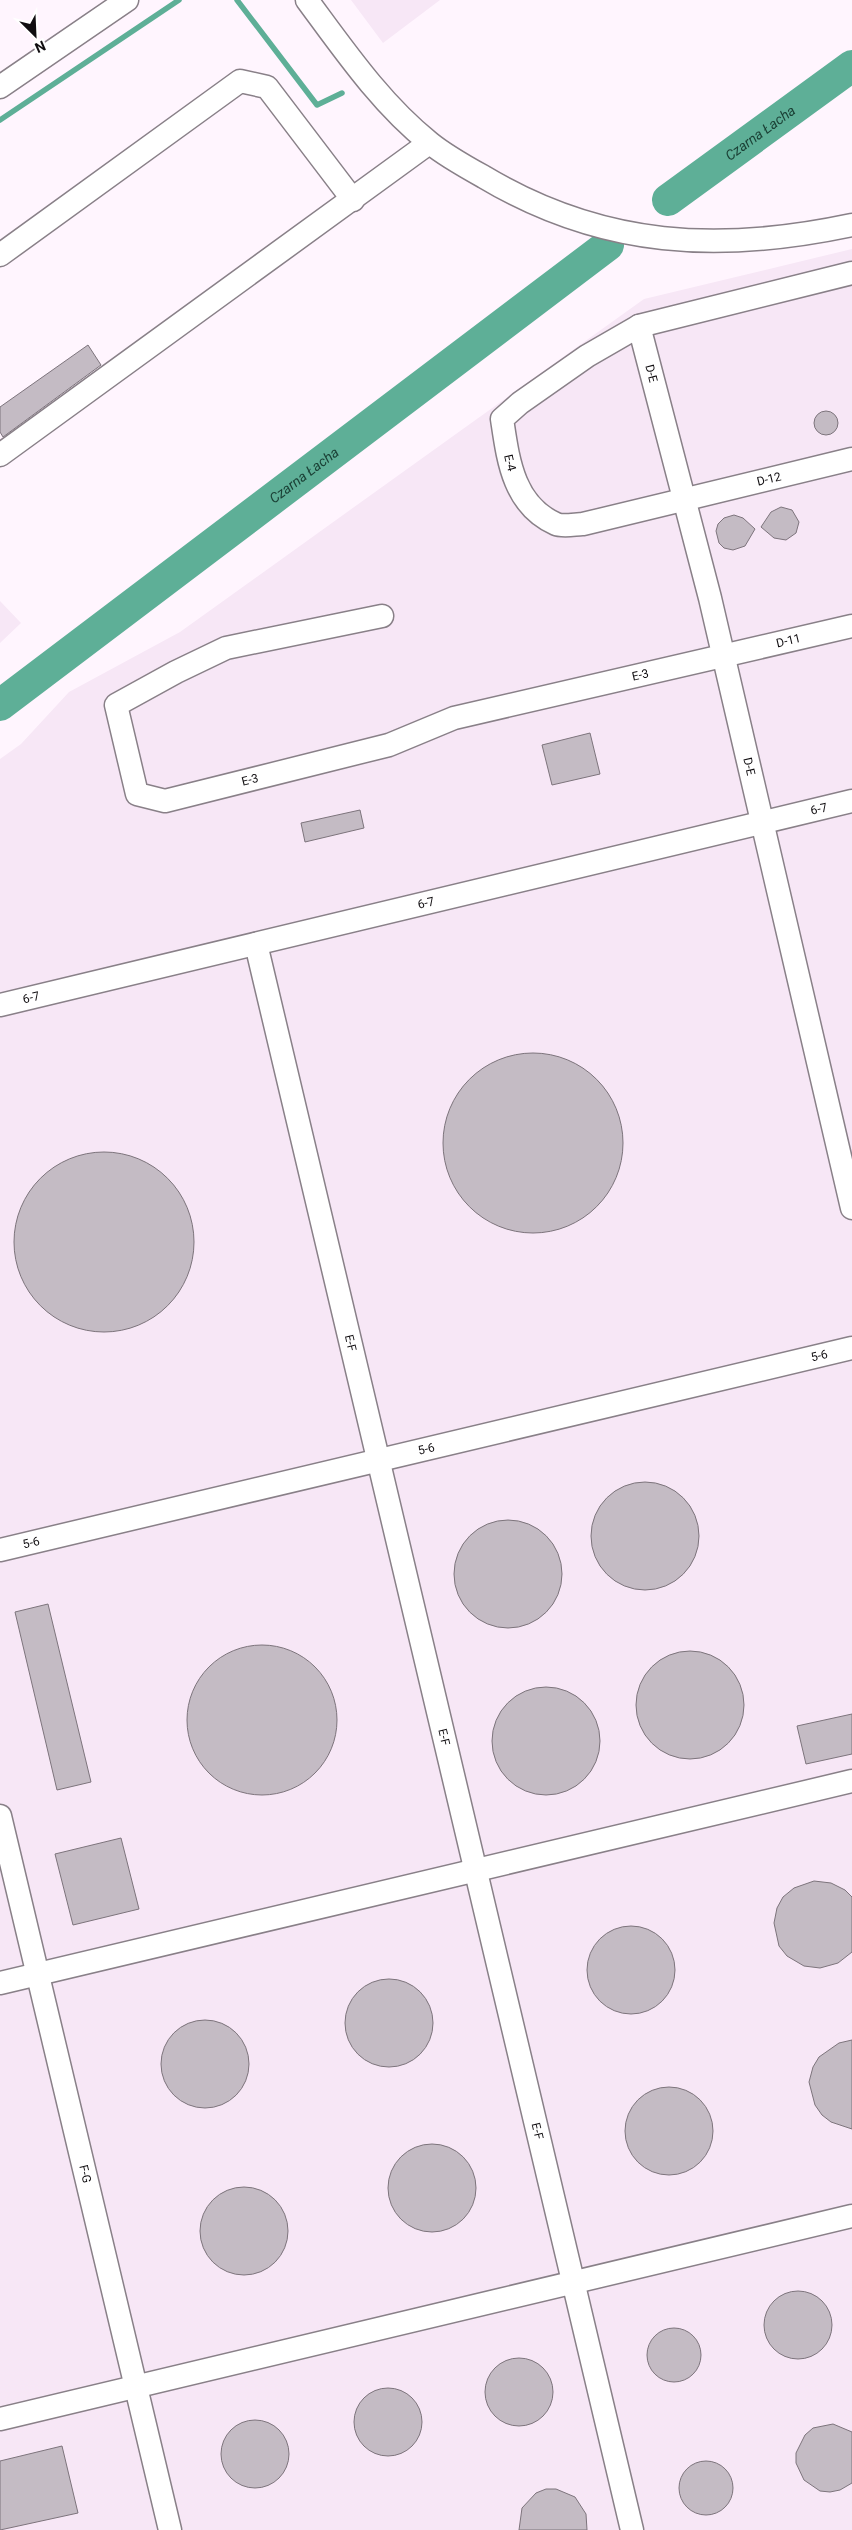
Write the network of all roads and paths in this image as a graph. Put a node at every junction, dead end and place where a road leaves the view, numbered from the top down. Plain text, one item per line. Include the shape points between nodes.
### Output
1 (127, 0) edge
2 (307, 0) edge
3 (0, 87) edge
4 (429, 143) junction
5 (353, 200) junction
6 (852, 225) edge
7 (0, 254) edge
8 (852, 273) edge
9 (638, 326) junction
10 (0, 455) edge
11 (852, 459) edge
12 (684, 498) junction
13 (382, 616) dead end
14 (852, 626) edge
15 (723, 655) junction
16 (852, 801) edge
17 (762, 823) junction
18 (256, 944) junction
19 (0, 1005) edge
20 (852, 1208) edge
21 (852, 1348) edge
22 (378, 1461) junction
23 (0, 1550) edge
24 (852, 1781) edge
25 (0, 1816) edge
26 (476, 1870) junction
27 (37, 1975) junction
28 (0, 1984) edge
29 (852, 2216) edge
30 (573, 2282) junction
31 (134, 2387) junction
32 (0, 2419) edge
33 (170, 2530) edge
34 (632, 2530) edge

1 - 3 street
2 - 4 street via 377,91
4 - 5 street
4 - 6 street via 515,196 589,224 650,238 744,242
5 - 7 street via 267,87 240,81
5 - 10 street
8 - 9 street
9 - 12 street, D-E
9 - 12 street, E-4 via 587,356 502,419 516,484 534,509 558,525 583,524
11 - 12 street, D-12
12 - 15 street, D-E
13 - 15 street, E-3 via 226,648 116,705 137,794 165,801 174,799 389,745 454,718
14 - 15 street, D-11
15 - 17 street, D-E
16 - 17 street, 6-7
17 - 18 street, 6-7
17 - 20 street, D-E
18 - 19 street, 6-7
18 - 22 street, E-F
21 - 22 street, 5-6
22 - 23 street, 5-6
22 - 26 street, E-F
24 - 26 street
25 - 27 street, F-G
26 - 27 street
26 - 30 street, E-F
27 - 28 street
27 - 31 street, F-G
29 - 30 street
30 - 31 street
30 - 34 street, E-F
31 - 32 street
31 - 33 street, F-G

